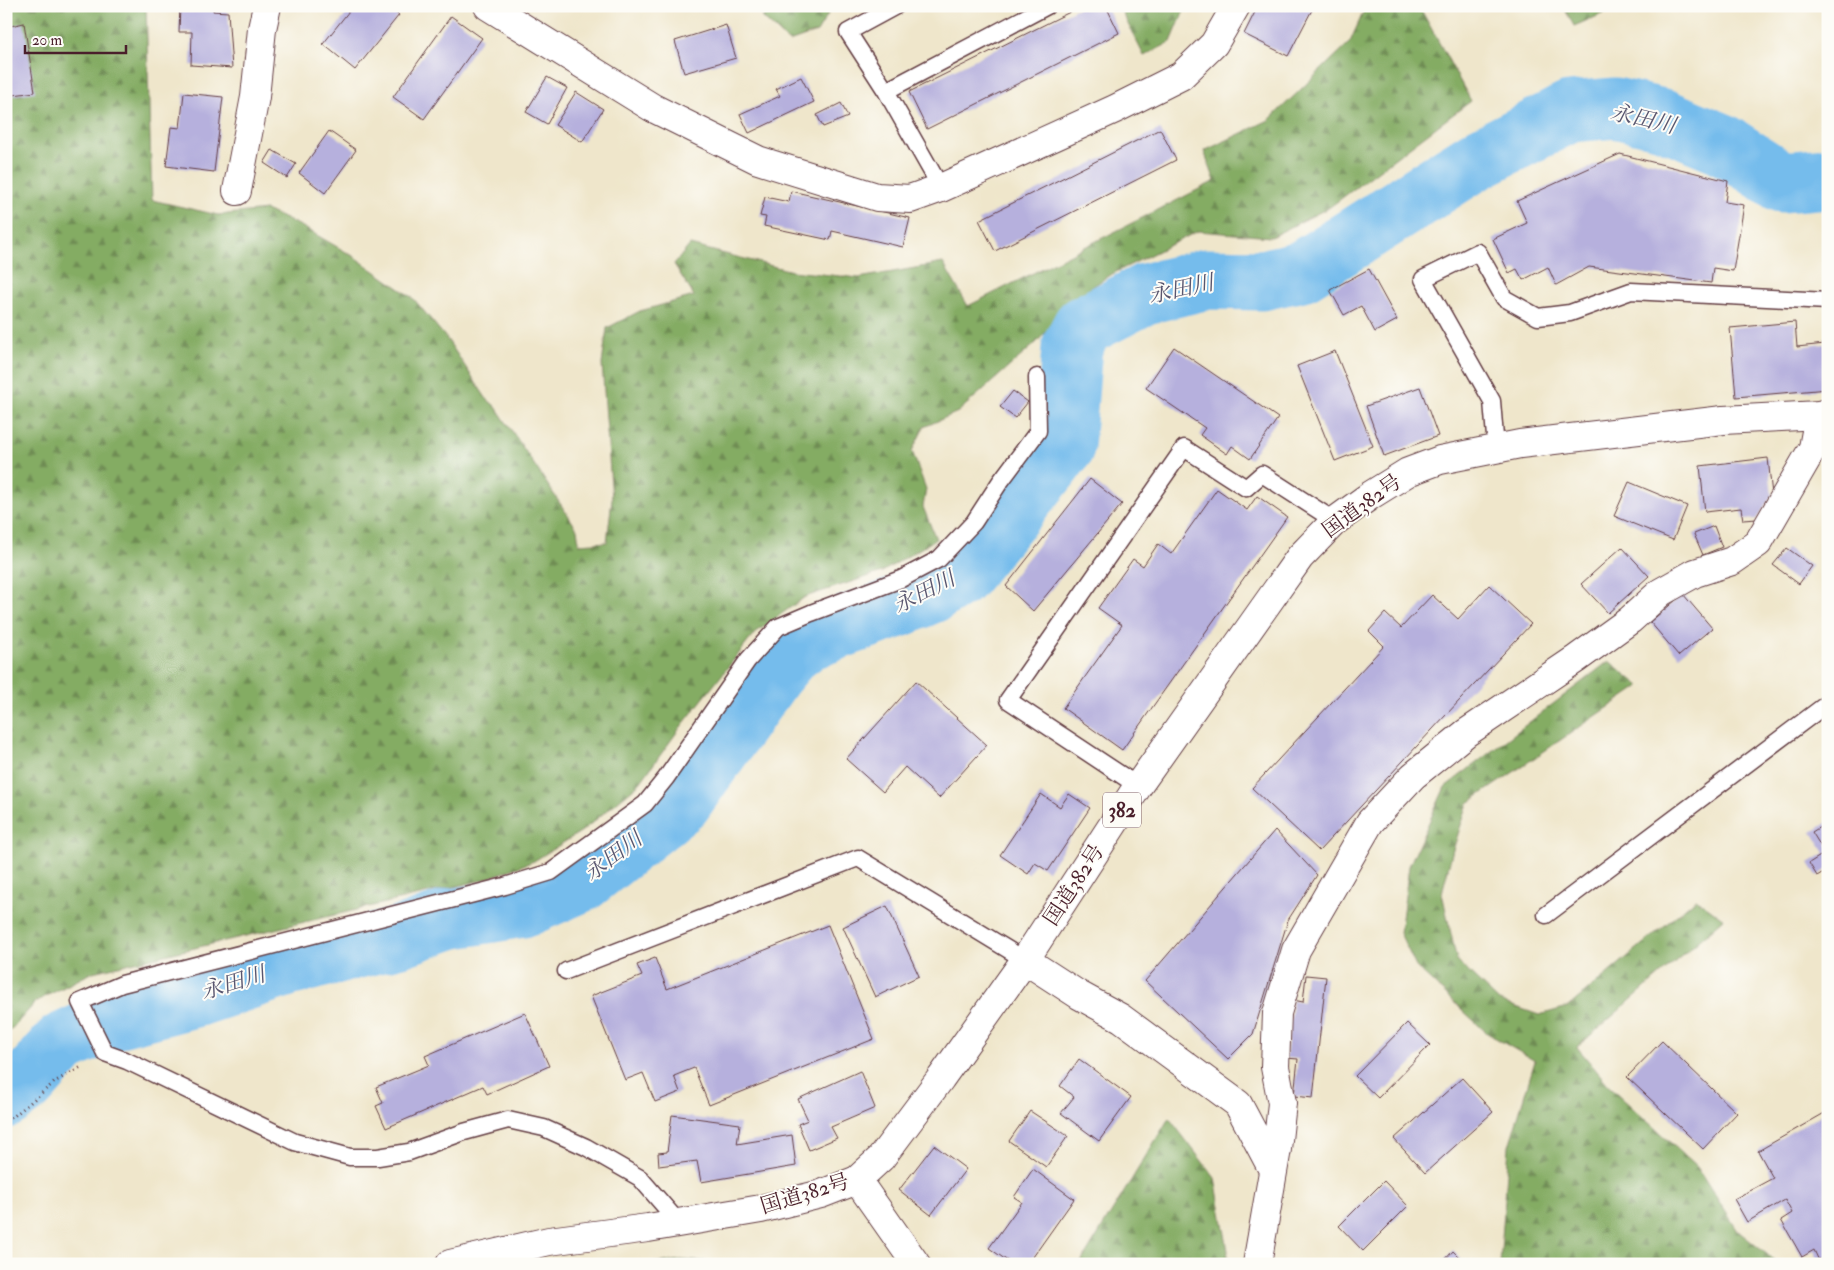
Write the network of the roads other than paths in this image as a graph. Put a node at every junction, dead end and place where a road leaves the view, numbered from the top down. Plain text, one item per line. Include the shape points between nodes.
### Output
1 (267, 6) edge
2 (488, 6) edge
3 (896, 6) edge
4 (1047, 6) edge
5 (1236, 6) edge
6 (886, 91) junction
7 (941, 188) junction
8 (237, 191) dead end
9 (1828, 301) edge
10 (1037, 377) dead end
11 (1823, 414) edge
12 (1496, 449) junction
13 (1335, 521) junction
14 (1828, 703) edge
15 (1138, 786) junction
16 (1546, 915) dead end
17 (1025, 960) junction
18 (566, 971) dead end
19 (1273, 1170) junction
20 (857, 1180) junction
21 (679, 1223) junction
22 (450, 1264) edge
23 (916, 1264) edge
24 (1257, 1264) edge

1 - 8 main road
2 - 7 main road via 654,108 758,160 877,197 910,199
3 - 6 lane via 848,32
4 - 6 lane
5 - 7 main road via 1214,44 1181,76
6 - 7 lane
9 - 12 lane via 1631,291 1570,313 1538,317 1504,298 1478,252 1423,279 1492,401
10 - 21 lane via 1038,431 974,522 940,559 901,579 778,627 748,660 645,804 551,872 122,984 80,1002 102,1048 295,1142 350,1157 378,1157 409,1152 508,1120 544,1128 586,1147 640,1178
11 - 12 main road, 国道382号 / 382 via 1723,420
11 - 19 main road via 1813,448 1758,543 1732,562 1695,573 1661,592 1630,620 1466,733 1413,776 1370,822 1296,950 1277,1013 1275,1067 1282,1103
12 - 13 main road, 国道382号 / 382 via 1440,460 1408,472
13 - 15 main road, 国道382号 / 382 via 1300,556
13 - 15 lane via 1262,474 1246,488 1184,448 1008,700
14 - 16 lane
15 - 17 main road, 国道382号 / 382
17 - 18 lane via 858,858
17 - 19 main road via 1121,1018 1238,1104
17 - 20 main road, 国道382号 / 382 via 881,1158
19 - 24 main road
20 - 21 main road, 国道382号 / 382 via 821,1194 761,1209
20 - 23 main road
21 - 22 main road, 国道382号 / 382 via 549,1241

